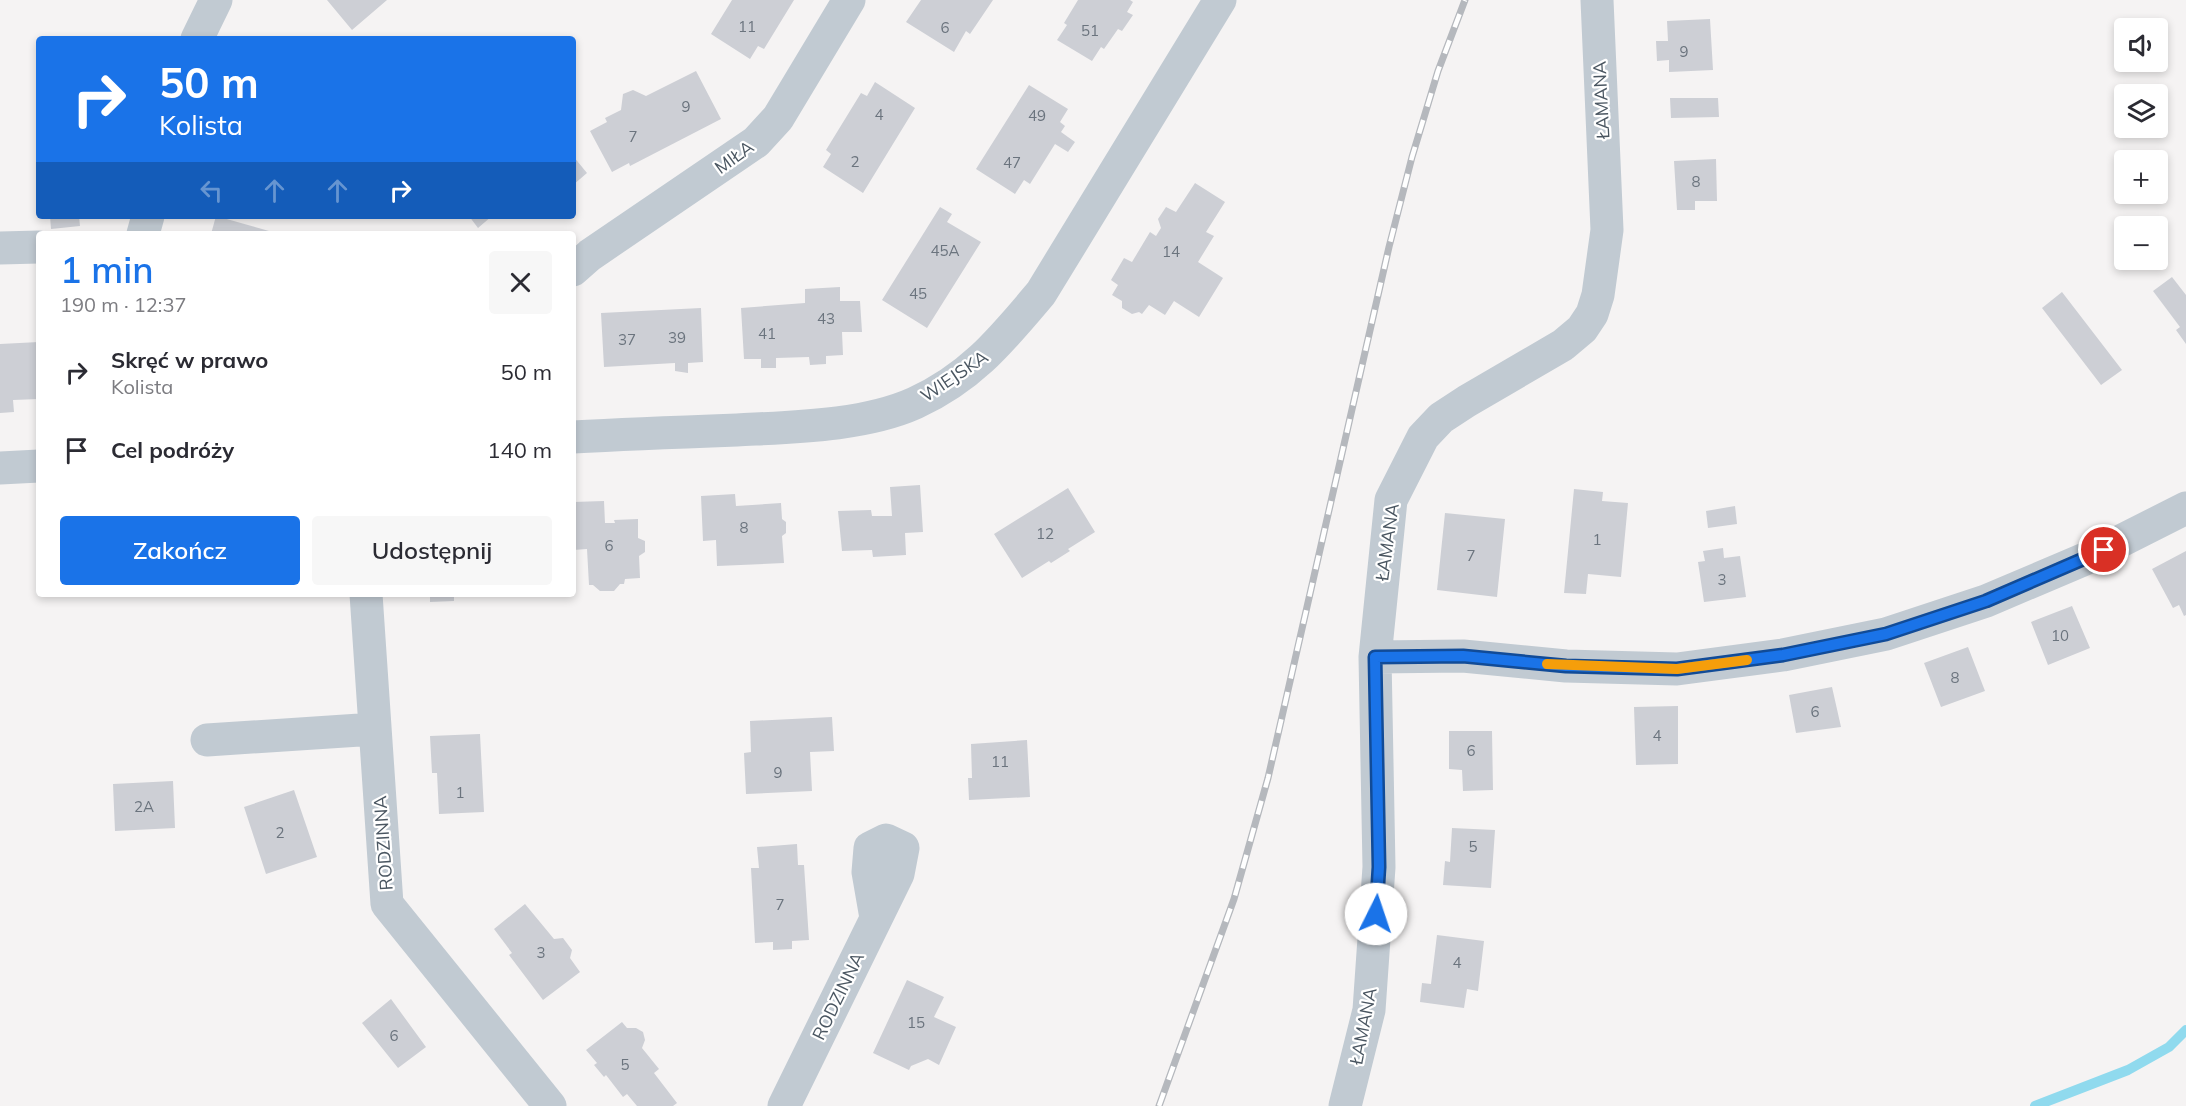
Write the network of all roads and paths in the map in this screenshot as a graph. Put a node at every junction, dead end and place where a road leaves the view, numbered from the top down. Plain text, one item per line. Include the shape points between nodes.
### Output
1 (216, 0) edge
2 (849, 0) edge
3 (1220, 0) edge
4 (1597, 0) edge
5 (198, 36) edge
6 (36, 247) edge
7 (0, 248) edge
8 (576, 267) edge
9 (576, 437) edge
10 (36, 466) edge
11 (0, 468) edge
12 (2186, 508) edge
13 (366, 597) edge
14 (1375, 657) junction
15 (375, 729) junction
16 (207, 740) dead end
17 (876, 918) dead end
18 (550, 1106) edge
19 (784, 1106) edge
20 (1346, 1106) edge

1 - 5 street
2 - 8 street, MIŁA via 778,118 756,142
3 - 9 street, WIEJSKA via 1041,293 1005,337 969,370 916,402 859,419 788,427
4 - 14 street, ŁAMANA via 1607,230 1592,314 1563,345 1441,418 1424,437 1391,500
6 - 7 street
10 - 11 street
12 - 14 street via 2085,559 1986,601 1886,634 1783,655 1677,669 1566,666 1463,656
13 - 15 street, RODZINNA
14 - 20 street, ŁAMANA via 1378,879 1369,1010
15 - 16 street
15 - 18 street, RODZINNA via 387,904
17 - 19 street, RODZINNA

